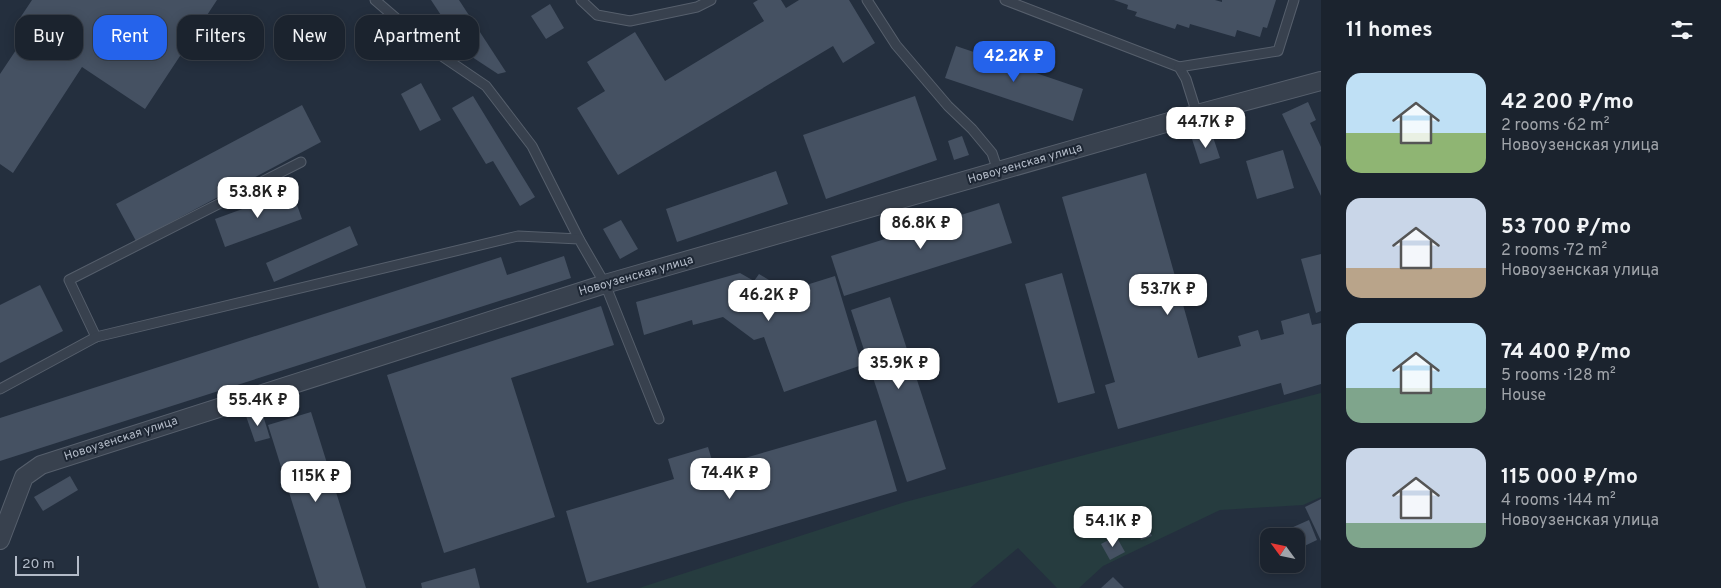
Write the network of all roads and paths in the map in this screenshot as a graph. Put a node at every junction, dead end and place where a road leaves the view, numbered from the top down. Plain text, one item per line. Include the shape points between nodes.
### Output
1 (375, 0) edge
2 (581, 0) edge
3 (711, 0) edge
4 (867, 0) edge
5 (1005, 0) edge
6 (1294, 0) edge
7 (1179, 67) junction
8 (1321, 80) edge
9 (1198, 114) junction
10 (302, 162) dead end
11 (998, 172) junction
12 (579, 239) junction
13 (606, 284) junction
14 (96, 337) junction
15 (0, 389) edge
16 (659, 419) dead end
17 (0, 540) edge

1 - 12 lane via 433,50 486,86 532,146
2 - 3 lane via 597,15 630,20 697,8
4 - 11 lane via 896,45 992,152
5 - 7 lane
6 - 7 lane via 1278,52
7 - 9 lane
8 - 9 street, Новоузенская улица
9 - 11 street, Новоузенская улица
10 - 14 lane via 69,280
11 - 13 street, Новоузенская улица
12 - 13 lane
12 - 14 lane via 518,236
13 - 16 lane
13 - 17 street, Новоузенская улица via 41,465 24,477
14 - 15 lane

